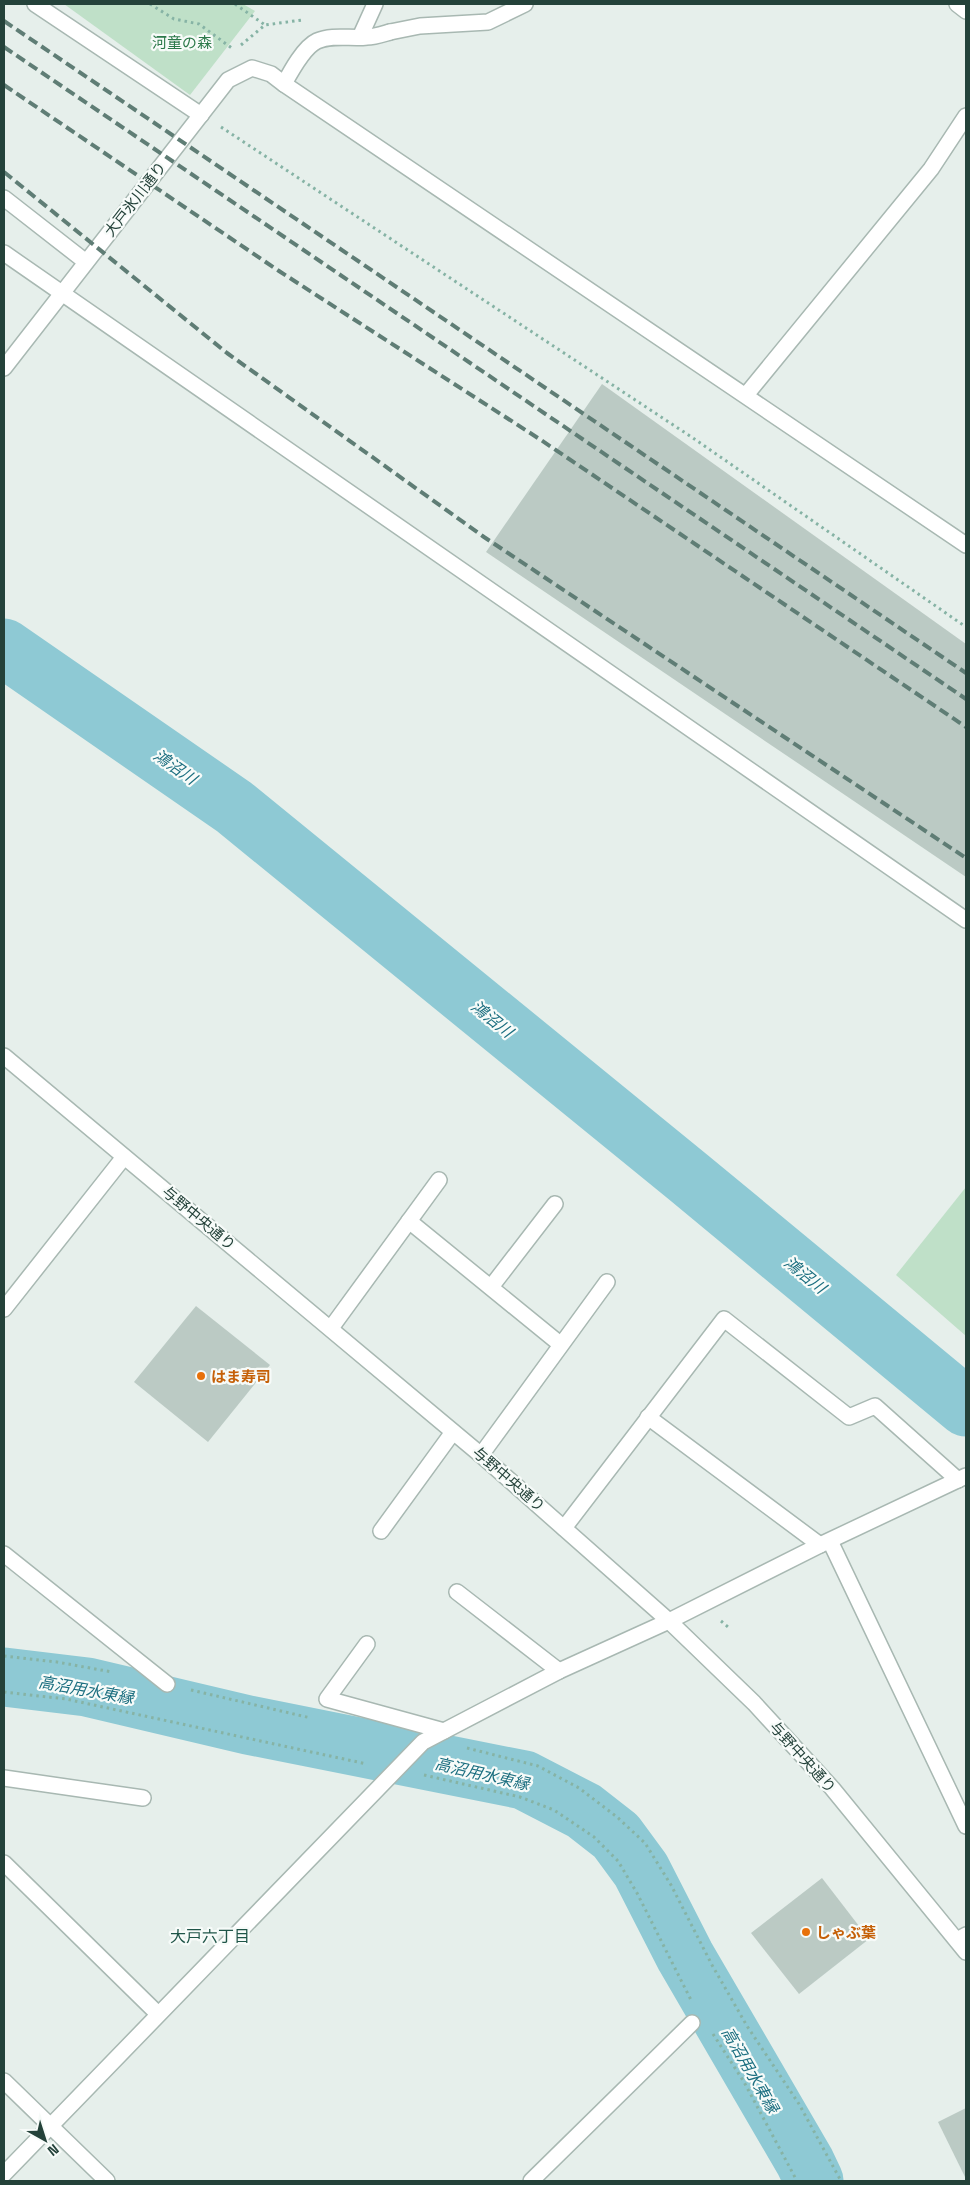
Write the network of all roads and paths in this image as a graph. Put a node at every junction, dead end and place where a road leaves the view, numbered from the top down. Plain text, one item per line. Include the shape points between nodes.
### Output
1 (35, 4) edge
2 (150, 4) edge
3 (235, 4) edge
4 (525, 4) edge
5 (957, 4) edge
6 (374, 6) edge
7 (966, 11) edge
8 (266, 25) dead end
9 (360, 38) junction
10 (243, 71) junction
11 (284, 84) junction
12 (201, 115) junction
13 (966, 116) edge
14 (4, 198) edge
15 (4, 253) edge
16 (86, 262) junction
17 (62, 292) junction
18 (4, 368) edge
19 (746, 395) junction
20 (966, 545) edge
21 (966, 627) edge
22 (966, 920) edge
23 (4, 1056) edge
24 (124, 1157) junction
25 (439, 1180) dead end
26 (555, 1204) dead end
27 (409, 1221) junction
28 (607, 1282) dead end
29 (491, 1287) junction
30 (4, 1309) edge
31 (331, 1328) junction
32 (560, 1344) junction
33 (648, 1418) junction
34 (453, 1432) junction
35 (481, 1455) junction
36 (962, 1478) edge
37 (564, 1528) junction
38 (381, 1531) dead end
39 (825, 1543) junction
40 (4, 1554) edge
41 (457, 1592) dead end
42 (670, 1621) junction
43 (367, 1644) dead end
44 (4, 1656) edge
45 (113, 1672) dead end
46 (559, 1672) junction
47 (167, 1684) joint
48 (4, 1692) edge
49 (318, 1719) dead end
50 (444, 1731) junction
51 (420, 1745) junction
52 (400, 1767) junction
53 (4, 1778) edge
54 (143, 1798) dead end
55 (966, 1826) edge
56 (4, 1864) edge
57 (963, 1942) edge
58 (158, 2014) junction
59 (694, 2015) joint
60 (712, 2032) dead end
61 (4, 2081) edge
62 (50, 2126) junction
63 (4, 2174) edge
64 (107, 2181) edge
65 (532, 2181) edge
66 (797, 2181) edge
67 (841, 2181) edge

1 - 12 street
2 - 10 path via 174,19 199,24 235,50
3 - 8 path
4 - 9 street via 488,22 420,26
5 - 7 street
6 - 9 street
9 - 11 street via 319,40 294,65
10 - 11 street via 260,70
10 - 12 street, 大戸氷川通り via 228,80
11 - 19 street
12 - 16 street, 大戸氷川通り
12 - 21 path via 693,438
13 - 19 street via 931,169
14 - 16 street
15 - 17 street
16 - 17 street, 大戸氷川通り
17 - 18 street, 大戸氷川通り
17 - 22 street
19 - 20 street
23 - 24 street, 与野中央通り
24 - 30 street
24 - 31 street, 与野中央通り
25 - 27 street
26 - 29 street
27 - 29 street
27 - 31 street
28 - 32 street
29 - 32 street
31 - 34 street, 与野中央通り
32 - 35 street
33 - 36 street via 724,1320 849,1417 875,1406
33 - 37 street
33 - 39 street
34 - 35 street, 与野中央通り
34 - 38 street
35 - 37 street, 与野中央通り
36 - 39 street
37 - 42 street, 与野中央通り
39 - 42 street
39 - 55 street
40 - 47 street
41 - 46 street
42 - 46 street
42 - 57 street, 与野中央通り via 754,1703 832,1788
43 - 50 street via 327,1698
44 - 45 path
46 - 50 street
47 - 49 path
48 - 52 path via 66,1699 386,1769
50 - 51 street
51 - 52 street
51 - 67 path via 471,1748 538,1766 578,1788 645,1843 747,2026 800,2104
52 - 58 street
52 - 59 path via 520,1797 554,1810 594,1836 618,1861 627,1877
53 - 54 street
56 - 58 street
58 - 62 street
59 - 65 street
60 - 66 path via 744,2082
61 - 62 street
62 - 63 street
62 - 64 street

